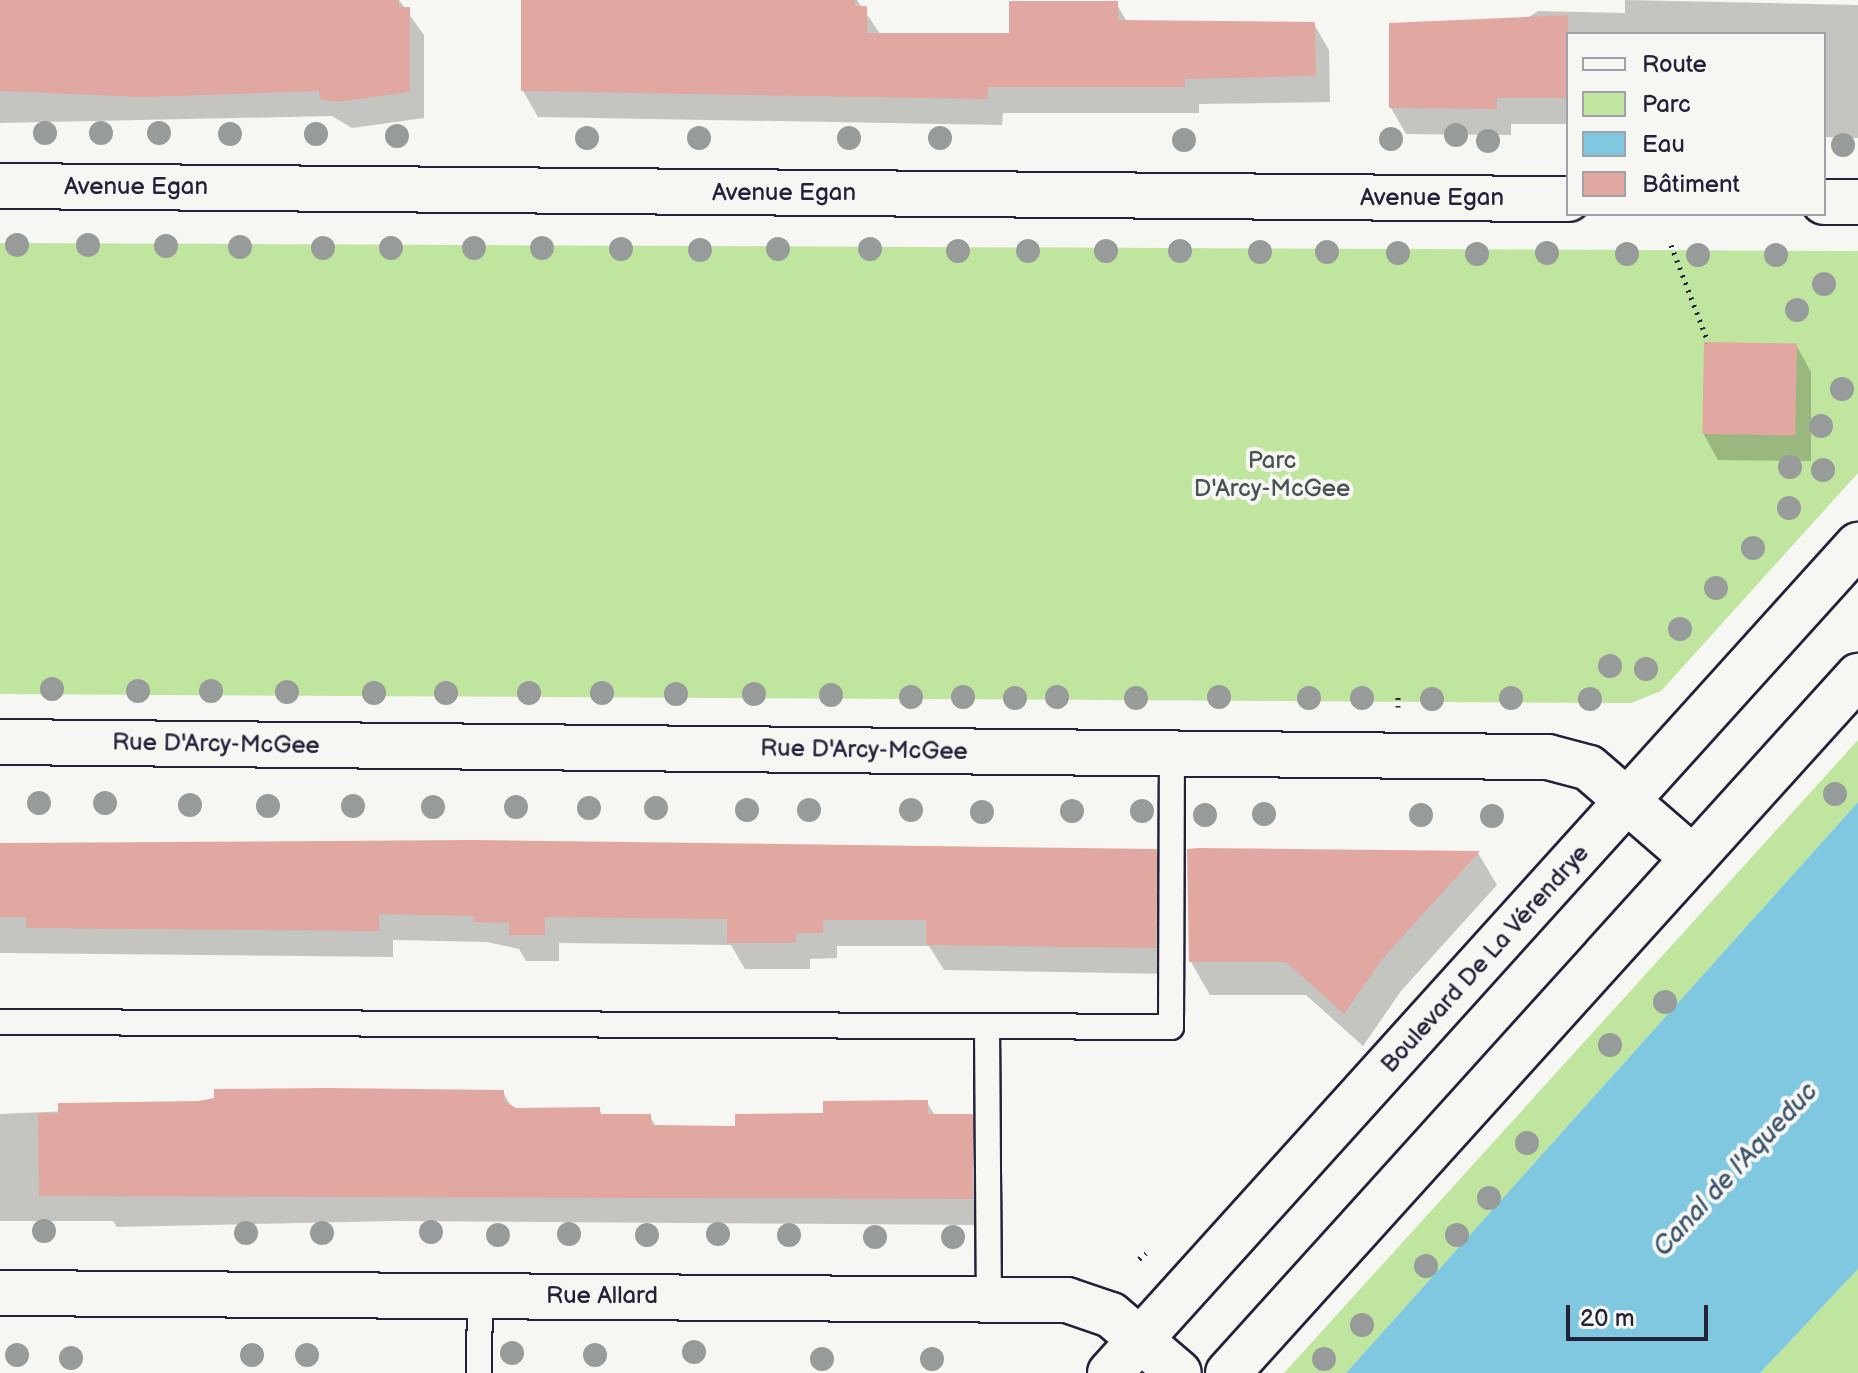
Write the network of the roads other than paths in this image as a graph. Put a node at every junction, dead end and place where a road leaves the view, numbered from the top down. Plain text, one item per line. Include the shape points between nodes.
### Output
1 (0, 186) edge
2 (1566, 199) edge
3 (1826, 202) edge
4 (1858, 202) edge
5 (1858, 545) edge
6 (1858, 676) edge
7 (0, 742) edge
8 (1172, 754) junction
9 (1628, 800) junction
10 (1693, 858) junction
11 (0, 1022) edge
12 (987, 1026) junction
13 (0, 1293) edge
14 (480, 1296) junction
15 (989, 1298) junction
16 (1141, 1339) junction
17 (479, 1373) edge
18 (1110, 1373) edge
19 (1179, 1373) edge
20 (1228, 1373) edge

1 - 2 street, Avenue Egan
3 - 4 street
5 - 9 street, Boulevard De La Vérendrye
6 - 10 street
7 - 8 street, Rue D'Arcy-McGee
8 - 9 street, Rue D'Arcy-McGee via 1548,757 1589,768
8 - 12 lane via 1171,1027
9 - 10 street, Rue D'Arcy-McGee
9 - 16 street, Boulevard De La Vérendrye
10 - 20 street
11 - 12 lane
12 - 15 lane
13 - 14 street, Rue Allard
14 - 15 street, Rue Allard
14 - 17 lane
15 - 16 street, Rue Allard via 1092,1305
16 - 18 street, Boulevard De La Vérendrye
16 - 19 street, Rue Allard

